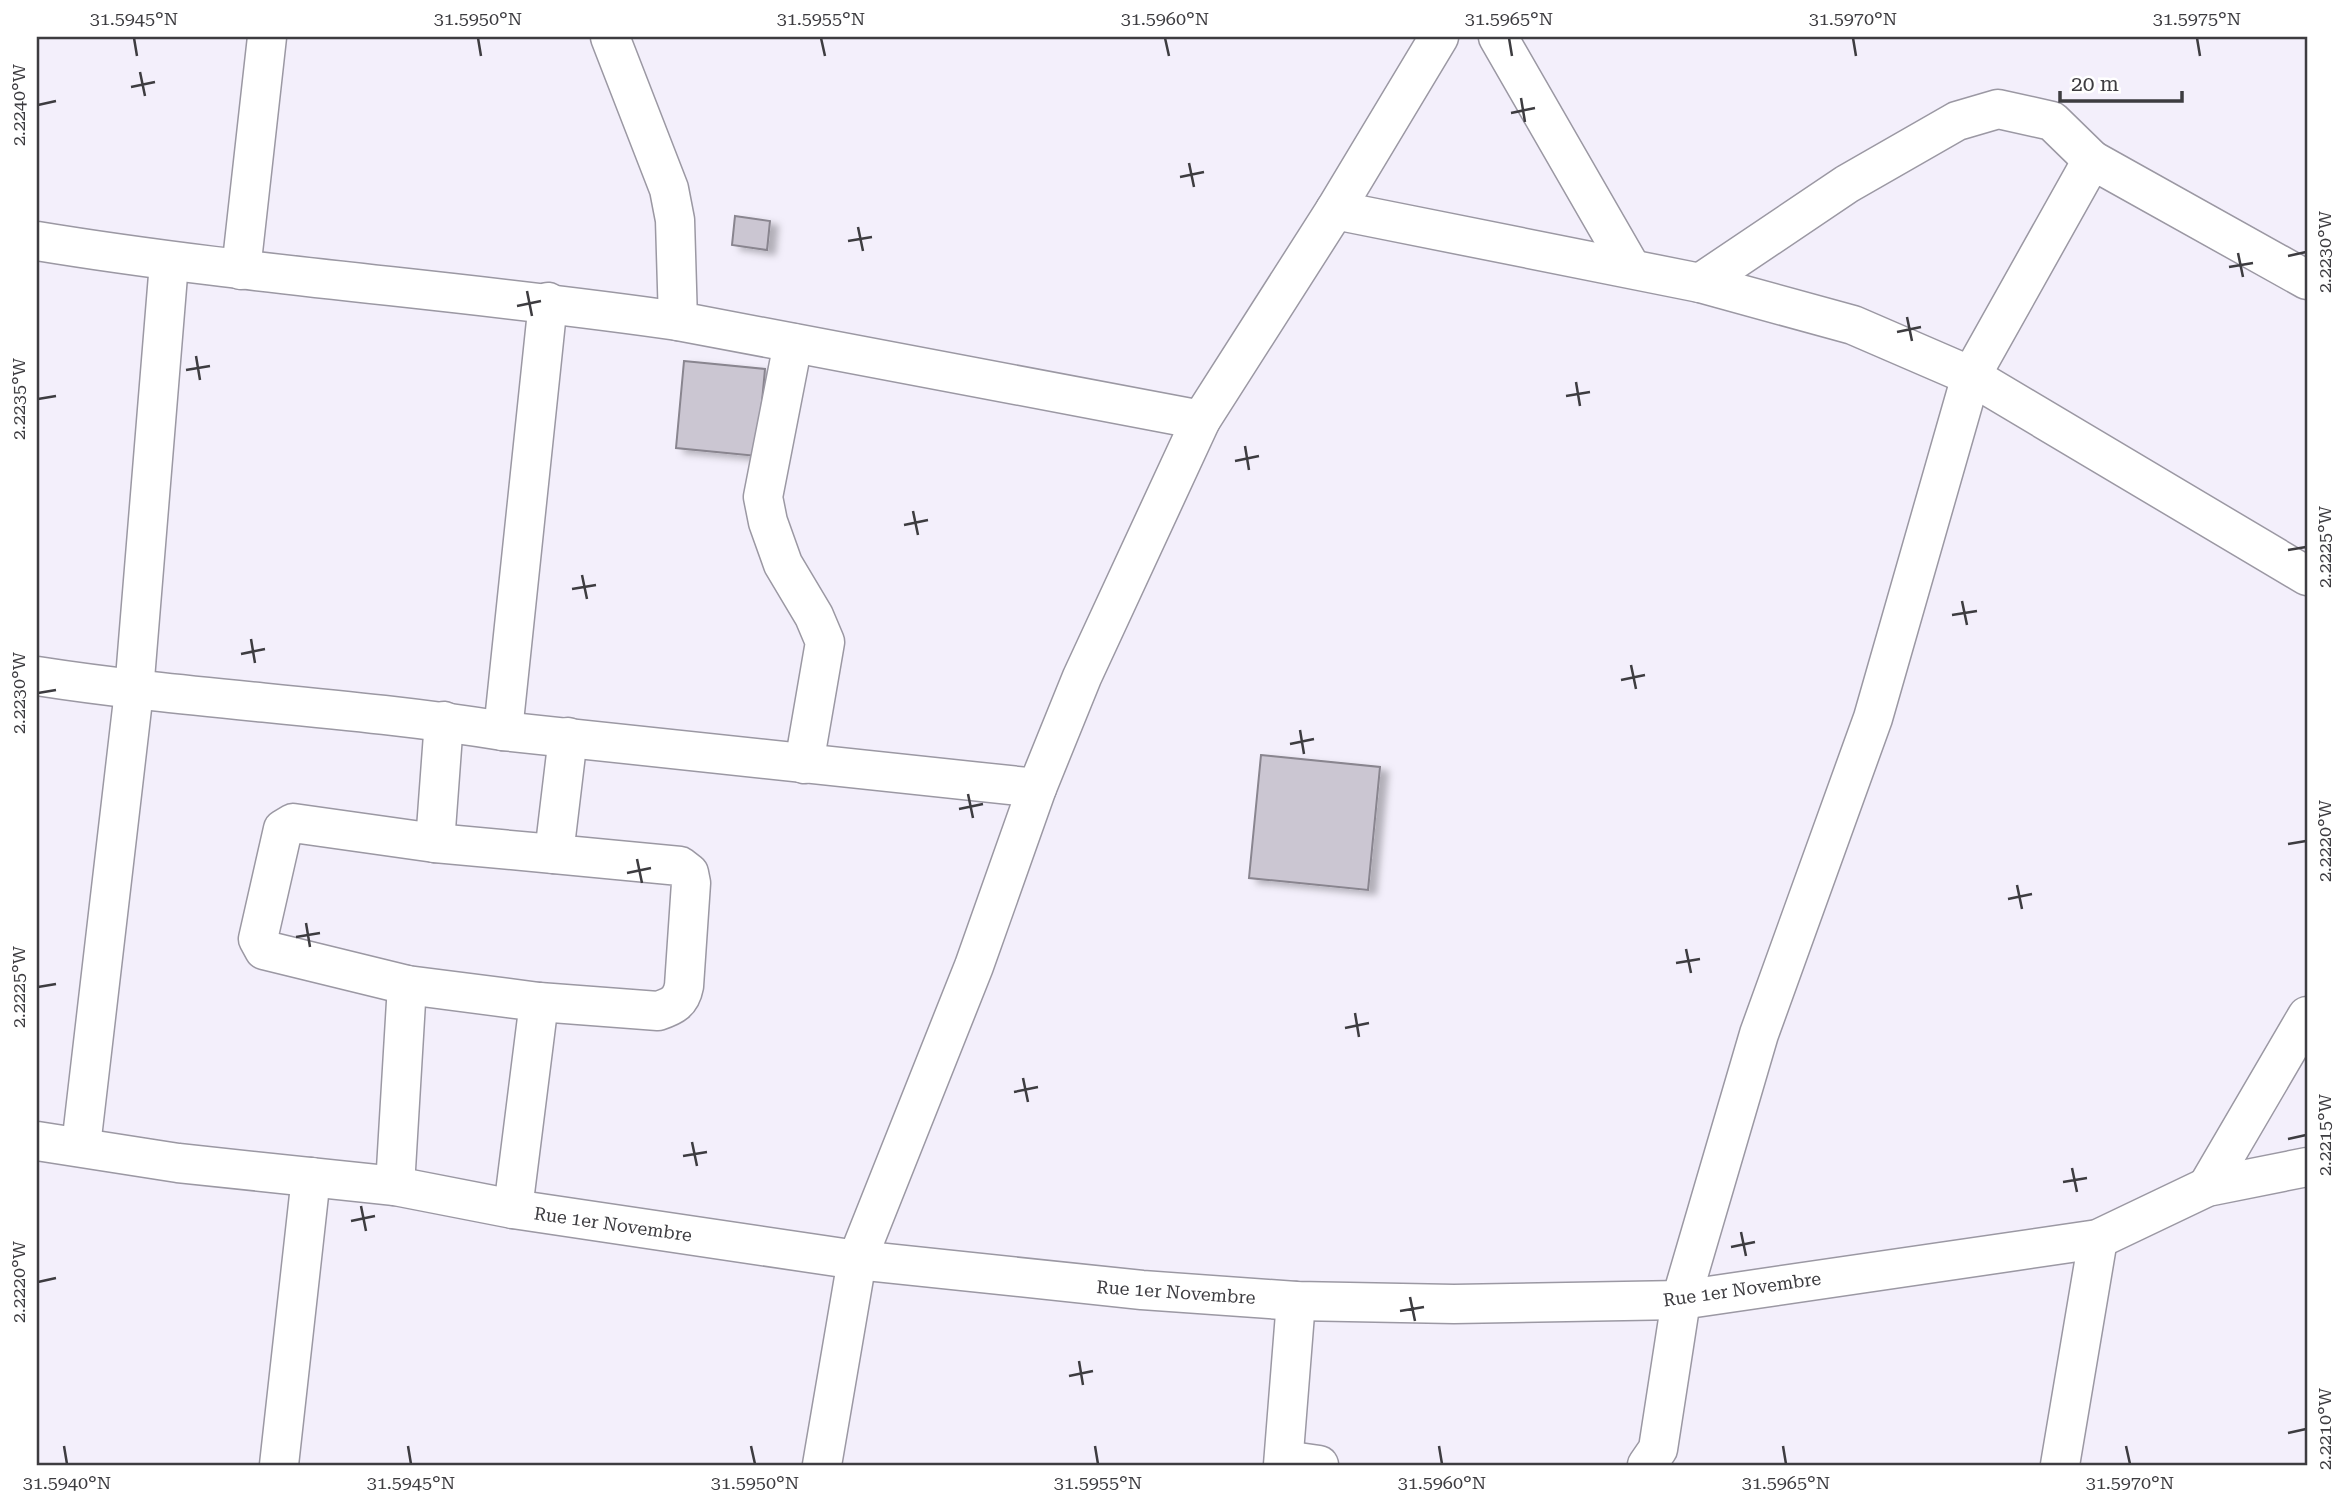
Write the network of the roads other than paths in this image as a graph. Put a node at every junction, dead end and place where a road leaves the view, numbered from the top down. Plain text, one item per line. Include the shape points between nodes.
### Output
1 (267, 37) edge
2 (610, 37) edge
3 (1438, 37) edge
4 (1498, 37) edge
5 (2092, 160) junction
6 (1335, 210) junction
7 (37, 241) edge
8 (169, 263) junction
9 (1631, 268) junction
10 (241, 270) junction
11 (2307, 280) edge
12 (1700, 283) junction
13 (548, 302) junction
14 (678, 321) junction
15 (793, 343) junction
16 (1971, 376) junction
17 (1201, 420) junction
18 (2307, 576) edge
19 (37, 676) edge
20 (134, 691) junction
21 (444, 721) junction
22 (503, 731) junction
23 (568, 737) junction
24 (804, 764) junction
25 (1037, 788) junction
26 (435, 843) junction
27 (554, 854) junction
28 (407, 985) junction
29 (539, 1002) junction
30 (2307, 1016) edge
31 (37, 1141) edge
32 (81, 1146) junction
33 (2307, 1167) edge
34 (311, 1177) junction
35 (396, 1186) junction
36 (2207, 1187) junction
37 (513, 1209) junction
38 (2098, 1239) junction
39 (858, 1260) junction
40 (1681, 1300) junction
41 (1296, 1301) junction
42 (1295, 1464) edge
43 (279, 1465) edge
44 (822, 1465) edge
45 (1647, 1465) edge
46 (2060, 1465) edge

1 - 10 street
2 - 14 street via 669,189 675,220
3 - 6 street
4 - 9 street
5 - 11 street
5 - 12 street via 2052,121 1998,108 1957,121 1847,184
5 - 16 street
6 - 9 street
6 - 17 street
7 - 8 street
8 - 10 street
8 - 20 street
9 - 12 street
10 - 13 street
12 - 16 street via 1853,325
13 - 14 street
13 - 22 street
14 - 15 street
15 - 17 street
15 - 24 street via 764,497 783,564 825,642
16 - 18 street
16 - 40 street via 1873,718 1759,1034
17 - 25 street
19 - 20 street
20 - 21 street
20 - 32 street
21 - 22 street
21 - 26 street
22 - 23 street
23 - 24 street
23 - 27 street
24 - 25 street
25 - 39 street via 974,966
26 - 27 street
26 - 28 street via 293,823 283,829 258,939 264,950 278,956
27 - 29 street via 680,866 689,873 684,986 674,1005 659,1011
28 - 29 street
28 - 35 street
29 - 37 street
30 - 36 street
31 - 32 street, Rue 1er Novembre
32 - 34 street, Rue 1er Novembre via 178,1163
33 - 36 street, Rue 1er Novembre
34 - 35 street, Rue 1er Novembre
34 - 43 street
35 - 37 street, Rue 1er Novembre
36 - 38 street, Rue 1er Novembre
37 - 39 street, Rue 1er Novembre
38 - 40 street, Rue 1er Novembre
38 - 46 street
39 - 41 street, Rue 1er Novembre via 1063,1283
39 - 44 street
40 - 41 street, Rue 1er Novembre
40 - 45 street via 1658,1449
41 - 42 street

